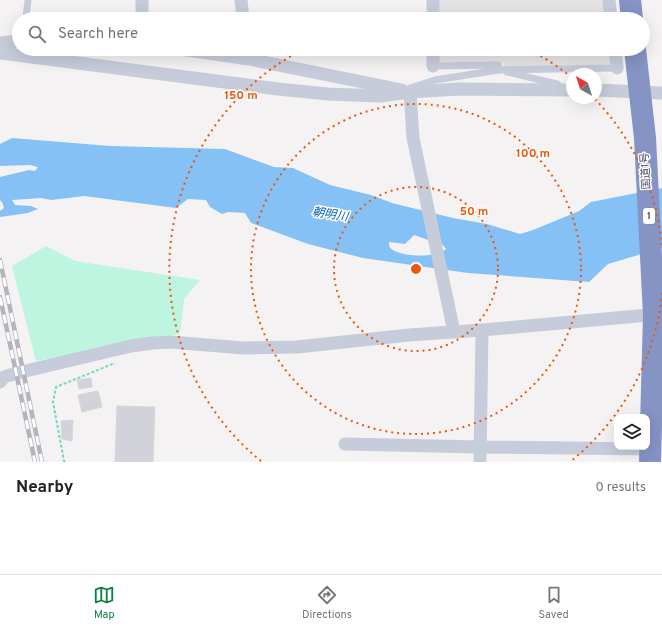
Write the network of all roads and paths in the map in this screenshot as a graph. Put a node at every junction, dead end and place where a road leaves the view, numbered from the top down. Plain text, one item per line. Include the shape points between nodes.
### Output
1 (28, 0) edge
2 (142, 0) edge
3 (241, 0) edge
4 (433, 0) edge
5 (609, 0) edge
6 (630, 0) edge
7 (27, 12) edge
8 (142, 12) edge
9 (242, 12) edge
10 (433, 12) edge
11 (610, 12) edge
12 (631, 12) edge
13 (12, 42) edge
14 (0, 43) edge
15 (0, 53) edge
16 (12, 55) edge
17 (23, 56) edge
18 (257, 56) edge
19 (433, 56) edge
20 (616, 56) edge
21 (637, 56) edge
22 (433, 66) joint
23 (617, 68) joint
24 (499, 70) junction
25 (566, 89) edge
26 (566, 90) edge
27 (602, 90) edge
28 (410, 92) junction
29 (641, 93) junction
30 (662, 93) edge
31 (658, 314) edge
32 (482, 330) junction
33 (454, 332) junction
34 (120, 361) dead end
35 (1, 379) edge
36 (345, 444) dead end
37 (480, 447) junction
38 (650, 456) edge
39 (65, 462) edge
40 (480, 462) edge

1 - 7 lane
2 - 8 street
3 - 9 street
4 - 10 street
5 - 11 street
6 - 12 highway
13 - 14 street
15 - 16 street
17 - 28 street via 328,94 380,96
18 - 28 street
19 - 22 street
20 - 23 street
21 - 29 highway, 国道1号 / 1
22 - 24 lane via 498,65
23 - 24 lane
24 - 25 lane
24 - 28 lane via 435,80 410,88
26 - 28 street via 459,89
27 - 29 street
28 - 33 street via 413,138
29 - 30 street
29 - 31 highway, 国道1号 / 1 via 653,293
31 - 32 street
31 - 38 highway, 国道1号 / 1
32 - 33 street
32 - 37 street
33 - 35 street via 297,347 243,348 171,342 152,343
34 - 39 path via 56,387 53,402
36 - 37 street
37 - 38 street
37 - 40 street

